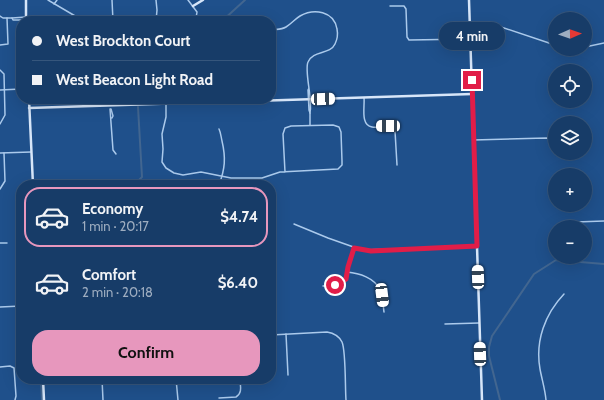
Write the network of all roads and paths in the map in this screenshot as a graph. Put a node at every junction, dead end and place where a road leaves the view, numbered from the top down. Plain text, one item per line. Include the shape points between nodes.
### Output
1 (26, 0) edge
2 (48, 0) edge
3 (57, 0) edge
4 (112, 0) edge
5 (156, 0) edge
6 (188, 0) edge
7 (202, 0) edge
8 (469, 0) edge
9 (54, 4) junction
10 (193, 6) junction
11 (390, 6) dead end
12 (0, 16) edge
13 (26, 16) edge
14 (72, 16) edge
15 (113, 16) edge
16 (156, 16) edge
17 (196, 16) edge
18 (7, 18) junction
19 (16, 20) edge
20 (470, 26) junction
21 (276, 30) edge
22 (471, 38) junction
23 (548, 43) edge
24 (604, 43) edge
25 (0, 46) edge
26 (592, 46) edge
27 (1, 71) edge
28 (4, 89) junction
29 (16, 89) edge
30 (0, 90) edge
31 (472, 94) junction
32 (364, 98) junction
33 (309, 99) junction
34 (276, 100) edge
35 (29, 104) edge
36 (166, 104) joint
37 (83, 106) joint
38 (111, 107) junction
39 (29, 108) junction
40 (0, 124) edge
41 (310, 125) junction
42 (219, 129) dead end
43 (548, 138) edge
44 (473, 140) junction
45 (31, 152) junction
46 (0, 153) edge
47 (4, 153) junction
48 (116, 154) dead end
49 (397, 165) dead end
50 (285, 172) junction
51 (222, 176) junction
52 (33, 180) edge
53 (221, 180) edge
54 (0, 188) edge
55 (592, 221) edge
56 (604, 221) edge
57 (294, 224) dead end
58 (0, 243) edge
59 (7, 243) dead end
60 (477, 246) junction
61 (354, 248) junction
62 (347, 272) junction
63 (323, 286) dead end
64 (564, 294) dead end
65 (16, 306) edge
66 (0, 307) edge
67 (384, 312) dead end
68 (479, 323) junction
69 (445, 324) dead end
70 (286, 334) junction
71 (276, 335) edge
72 (0, 367) edge
73 (288, 375) dead end
74 (43, 384) edge
75 (102, 384) edge
76 (176, 384) edge
77 (240, 384) edge
78 (219, 398) dead end
79 (15, 400) edge
80 (44, 400) edge
81 (103, 400) edge
82 (178, 400) edge
83 (346, 400) edge
84 (482, 400) edge
85 (546, 400) edge

1 - 13 main road
2 - 9 street
3 - 9 street
4 - 15 street
5 - 16 street
6 - 10 street
7 - 10 main road
8 - 20 main road
9 - 14 street
10 - 17 street
11 - 22 street via 401,6 406,9 407,37 410,40
12 - 18 street
18 - 19 street
18 - 25 street via 8,45
20 - 22 main road
20 - 23 street via 498,26
21 - 33 street via 282,29 300,16 315,12 326,14 335,23 335,45 316,54 307,63
22 - 31 main road
24 - 26 street
27 - 28 street via 4,74
28 - 29 street
28 - 30 street
28 - 40 street via 4,117
31 - 32 main road
31 - 44 main road
32 - 33 main road
32 - 49 street via 365,123 372,127 391,127 395,131
33 - 34 main road
33 - 41 street
35 - 39 main road
36 - 38 main road
36 - 51 street via 162,134 162,162 166,168 179,175 201,172
37 - 38 main road
37 - 39 main road
38 - 48 street via 113,150
39 - 45 main road
41 - 50 street via 285,128
41 - 50 street via 333,124 339,127 342,161 340,167
42 - 51 street via 225,157
43 - 44 street
44 - 60 main road
45 - 47 street
45 - 52 main road
46 - 47 street
47 - 54 street via 5,181
50 - 51 street via 263,178
51 - 53 street
55 - 56 street
57 - 61 street
58 - 59 street
60 - 61 street via 371,251
60 - 68 main road
61 - 62 street
62 - 63 street via 346,279 342,282
62 - 67 street via 369,278 376,283 381,292
64 - 85 street via 548,316 540,341 539,363
65 - 66 street
68 - 69 street
68 - 84 main road
70 - 71 street
70 - 73 street
70 - 83 street via 327,332 339,338 343,347
72 - 79 street via 13,367
74 - 80 main road
75 - 81 street
76 - 82 street
77 - 78 street via 239,396

